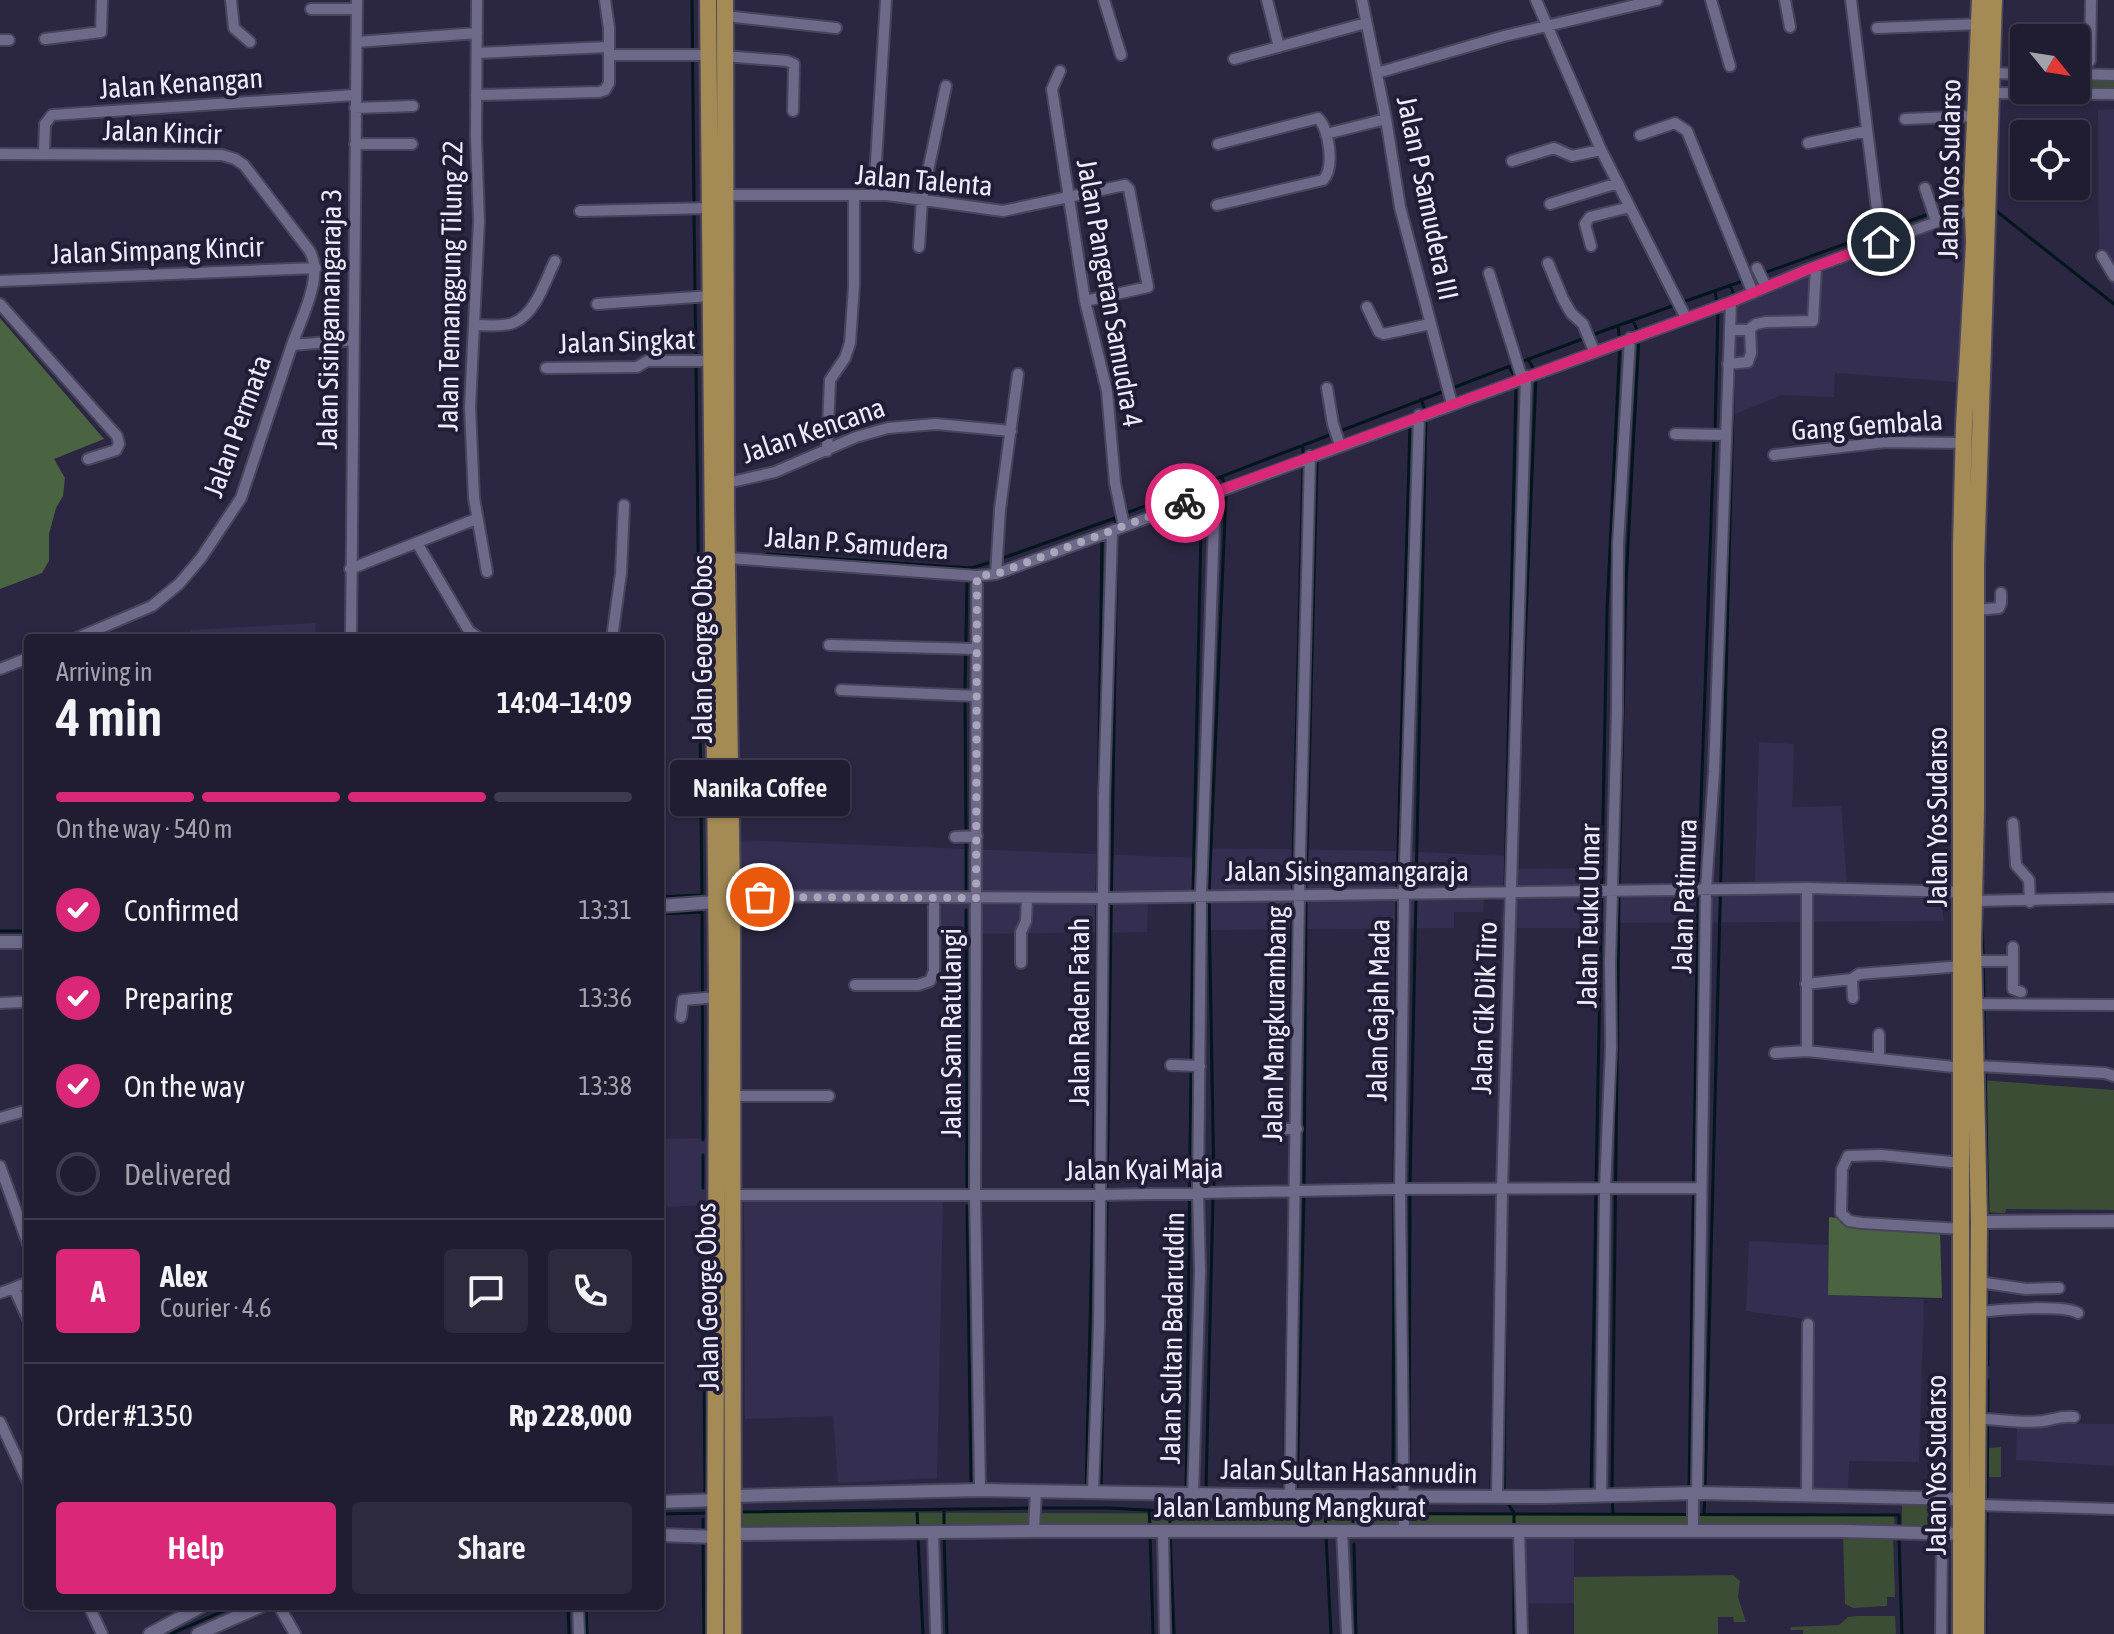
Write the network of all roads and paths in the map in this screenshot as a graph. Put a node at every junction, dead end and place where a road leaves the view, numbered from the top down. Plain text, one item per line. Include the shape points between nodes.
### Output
1 (102, 0) edge
2 (231, 0) edge
3 (477, 0) edge
4 (605, 0) edge
5 (708, 0) edge
6 (886, 0) edge
7 (1104, 0) edge
8 (1267, 0) edge
9 (1362, 0) edge
10 (1536, 0) edge
11 (1657, 0) edge
12 (1711, 0) edge
13 (1785, 0) edge
14 (1851, 0) edge
15 (1980, 0) edge
16 (1994, 0) edge
17 (2091, 0) edge
18 (357, 4) edge
19 (725, 8) edge
20 (311, 9) dead end
21 (1366, 23) junction
22 (1979, 24) junction
23 (1545, 25) junction
24 (1790, 27) dead end
25 (836, 28) dead end
26 (1877, 28) dead end
27 (477, 33) junction
28 (716, 34) junction
29 (45, 39) dead end
30 (250, 42) dead end
31 (357, 42) junction
32 (1279, 47) junction
33 (608, 51) junction
34 (478, 53) junction
35 (1121, 55) dead end
36 (716, 56) junction
37 (1234, 59) dead end
38 (2090, 61) dead end
39 (1730, 66) dead end
40 (1060, 71) dead end
41 (1377, 73) junction
42 (1991, 73) junction
43 (2010, 74) edge
44 (2090, 74) edge
45 (2114, 75) edge
46 (946, 86) dead end
47 (1989, 93) junction
48 (2114, 94) edge
49 (355, 95) junction
50 (476, 95) junction
51 (413, 106) dead end
52 (355, 108) junction
53 (793, 111) dead end
54 (1975, 116) junction
55 (1386, 119) junction
56 (1905, 119) dead end
57 (1867, 131) junction
58 (1326, 134) junction
59 (1640, 135) dead end
60 (1808, 143) dead end
61 (355, 144) junction
62 (412, 144) dead end
63 (1218, 144) dead end
64 (1601, 150) junction
65 (0, 154) edge
66 (44, 154) junction
67 (1512, 161) dead end
68 (1618, 183) junction
69 (1925, 188) dead end
70 (725, 195) junction
71 (874, 195) junction
72 (854, 196) junction
73 (1069, 198) junction
74 (1978, 198) junction
75 (922, 199) junction
76 (1550, 204) dead end
77 (1217, 205) dead end
78 (1630, 207) junction
79 (711, 208) junction
80 (580, 211) dead end
81 (1933, 212) junction
82 (1879, 232) junction
83 (1591, 246) dead end
84 (919, 247) dead end
85 (2102, 256) dead end
86 (555, 261) dead end
87 (1548, 263) dead end
88 (1816, 267) junction
89 (316, 268) junction
90 (1489, 273) dead end
91 (2114, 276) edge
92 (0, 281) edge
93 (1753, 293) junction
94 (710, 296) junction
95 (1085, 301) junction
96 (1731, 302) junction
97 (0, 304) edge
98 (597, 304) dead end
99 (1367, 307) dead end
100 (1686, 318) junction
101 (1430, 324) junction
102 (475, 325) junction
103 (1750, 329) junction
104 (1730, 330) junction
105 (1630, 338) junction
106 (353, 340) junction
107 (292, 345) junction
108 (1594, 351) junction
109 (710, 361) junction
110 (1728, 364) junction
111 (546, 368) dead end
112 (1018, 374) dead end
113 (1524, 377) junction
114 (1327, 388) dead end
115 (1452, 404) junction
116 (1419, 415) junction
117 (1972, 420) junction
118 (1011, 431) junction
119 (1675, 434) dead end
120 (1726, 435) junction
121 (1964, 443) junction
122 (1340, 445) junction
123 (827, 451) junction
124 (1774, 455) dead end
125 (1310, 456) junction
126 (88, 459) dead end
127 (727, 483) junction
128 (1215, 493) junction
129 (624, 505) dead end
130 (476, 519) junction
131 (1124, 526) junction
132 (1112, 531) junction
133 (417, 543) junction
134 (728, 558) junction
135 (1969, 566) junction
136 (350, 569) junction
137 (487, 572) dead end
138 (996, 574) junction
139 (977, 576) junction
140 (2001, 593) dead end
141 (1975, 610) junction
142 (86, 634) edge
143 (351, 634) edge
144 (473, 634) edge
145 (613, 634) edge
146 (829, 645) dead end
147 (966, 649) junction
148 (24, 660) edge
149 (0, 669) edge
150 (841, 690) dead end
151 (976, 696) junction
152 (721, 707) junction
153 (790, 774) dead end
154 (730, 775) junction
155 (2013, 823) dead end
156 (977, 836) junction
157 (955, 837) dead end
158 (1807, 888) junction
159 (1706, 889) junction
160 (1612, 891) junction
161 (1511, 894) junction
162 (1201, 895) junction
163 (1299, 895) junction
164 (1404, 895) junction
165 (732, 896) junction
166 (934, 897) junction
167 (976, 898) junction
168 (1027, 898) junction
169 (1103, 898) junction
170 (2114, 898) edge
171 (1975, 899) junction
172 (715, 902) junction
173 (2030, 902) junction
174 (664, 906) edge
175 (0, 942) edge
176 (24, 942) edge
177 (2013, 947) dead end
178 (2013, 961) junction
179 (1021, 963) dead end
180 (1968, 964) junction
181 (1852, 979) junction
182 (1806, 984) junction
183 (855, 985) dead end
184 (722, 989) junction
185 (2021, 992) dead end
186 (1853, 998) dead end
187 (23, 1002) dead end
188 (0, 1003) edge
189 (1975, 1004) junction
190 (2114, 1005) edge
191 (681, 1017) dead end
192 (1879, 1034) dead end
193 (1807, 1051) junction
194 (1775, 1053) dead end
195 (1879, 1059) junction
196 (1171, 1065) dead end
197 (1200, 1066) junction
198 (1970, 1067) junction
199 (2114, 1076) edge
200 (732, 1096) junction
201 (829, 1096) dead end
202 (24, 1111) edge
203 (0, 1118) edge
204 (1274, 1129) dead end
205 (1297, 1129) junction
206 (1961, 1163) junction
207 (0, 1166) edge
208 (1605, 1188) junction
209 (1700, 1188) junction
210 (1400, 1190) junction
211 (1502, 1190) junction
212 (1296, 1191) junction
213 (1198, 1193) junction
214 (975, 1194) junction
215 (731, 1195) junction
216 (1100, 1195) junction
217 (2114, 1221) edge
218 (1979, 1222) junction
219 (1962, 1229) junction
220 (24, 1233) edge
221 (1979, 1282) junction
222 (24, 1284) edge
223 (14, 1288) junction
224 (2059, 1288) dead end
225 (0, 1293) edge
226 (24, 1310) edge
227 (1979, 1312) junction
228 (2078, 1313) dead end
229 (1808, 1324) dead end
230 (1971, 1372) junction
231 (725, 1379) junction
232 (2074, 1417) dead end
233 (1979, 1419) junction
234 (1, 1424) edge
235 (24, 1473) edge
236 (980, 1490) junction
237 (1036, 1491) junction
238 (1093, 1492) junction
239 (1695, 1493) junction
240 (1193, 1494) junction
241 (1601, 1495) junction
242 (734, 1496) junction
243 (1290, 1496) junction
244 (1807, 1496) junction
245 (1497, 1497) junction
246 (709, 1501) junction
247 (664, 1502) edge
248 (1971, 1502) junction
249 (2114, 1509) edge
250 (1403, 1514) junction
251 (1693, 1519) junction
252 (1034, 1526) junction
253 (933, 1531) junction
254 (1342, 1531) junction
255 (1519, 1531) junction
256 (1163, 1532) junction
257 (734, 1534) junction
258 (1942, 1534) junction
259 (1962, 1534) junction
260 (664, 1535) edge
261 (716, 1537) junction
262 (1942, 1562) junction
263 (1961, 1562) junction
264 (1942, 1586) junction
265 (1961, 1587) junction
266 (91, 1610) edge
267 (194, 1610) edge
268 (252, 1610) edge
269 (281, 1610) edge
270 (578, 1610) edge
271 (102, 1634) edge
272 (150, 1634) edge
273 (198, 1634) edge
274 (295, 1634) edge
275 (579, 1634) edge
276 (715, 1634) edge
277 (733, 1634) edge
278 (936, 1634) edge
279 (1165, 1634) edge
280 (1347, 1634) edge
281 (1522, 1634) edge
282 (1941, 1634) edge
283 (1961, 1634) edge
284 (1976, 1634) edge

1 - 29 street via 101,32
2 - 30 street via 234,28
3 - 27 street, Jalan Temanggung Tilung 22
4 - 33 street
5 - 28 main road, Jalan George Obos
6 - 71 street
7 - 35 street
8 - 32 street
9 - 21 street, Jalan P Samudera III
10 - 23 street
11 - 23 street
12 - 39 street
13 - 24 street
14 - 57 street
15 - 22 main road, Jalan Yos Sudarso
16 - 42 main road, Jalan Yos Sudarso
17 - 38 street
18 - 20 street
18 - 31 street, Jalan Sisingamangaraja 3
19 - 25 street
19 - 28 main road, Jalan George Obos
21 - 32 street
21 - 41 street, Jalan P Samudera III
22 - 26 street
22 - 54 main road, Jalan Yos Sudarso
23 - 41 street
23 - 64 street
27 - 31 street
27 - 34 street, Jalan Temanggung Tilung 22
28 - 36 main road, Jalan George Obos
31 - 49 street, Jalan Sisingamangaraja 3
32 - 37 street
33 - 34 street
33 - 36 street
33 - 50 street via 608,86 603,91
34 - 50 street, Jalan Temanggung Tilung 22
36 - 53 street via 794,64
36 - 70 main road, Jalan George Obos
36 - 79 main road, Jalan George Obos
40 - 73 street, Jalan Pangeran Samudra 4 via 1052,89
41 - 55 street, Jalan P Samudera III
42 - 43 street
42 - 47 main road, Jalan Yos Sudarso
44 - 45 street
46 - 75 street
47 - 48 street
47 - 74 main road, Jalan Yos Sudarso
49 - 52 street, Jalan Sisingamangaraja 3
49 - 66 street, Jalan Kenangan via 52,115 45,124
50 - 102 street, Jalan Temanggung Tilung 22
51 - 52 street
52 - 61 street, Jalan Sisingamangaraja 3
54 - 56 street
54 - 74 main road, Jalan Yos Sudarso
55 - 58 street
55 - 101 street, Jalan P Samudera III via 1400,207
57 - 60 street
57 - 82 street
58 - 63 street via 1322,121 1314,119
58 - 77 street via 1330,167 1323,180
59 - 93 street via 1675,123 1687,131
61 - 62 street
61 - 106 street, Jalan Sisingamangaraja 3
64 - 67 street via 1572,156 1554,148
64 - 68 street
65 - 66 street, Jalan Kincir
66 - 89 street, Jalan Kincir via 230,156 254,177 309,250
68 - 76 street
68 - 78 street
69 - 81 street
70 - 72 street, Jalan Talenta
70 - 127 main road, Jalan George Obos
71 - 72 street, Jalan Talenta
71 - 75 street, Jalan Talenta
72 - 123 street via 850,343 830,380
73 - 75 street, Jalan Talenta via 991,211
73 - 95 street, Jalan Pangeran Samudra 4
73 - 95 street, Jalan Talenta via 1120,185 1129,189 1149,283 1145,289
74 - 81 street, Jalan P. Samudera
74 - 117 main road, Jalan Yos Sudarso
75 - 84 street
78 - 83 street via 1590,217 1585,224
78 - 100 street
79 - 80 street
79 - 94 main road, Jalan George Obos
81 - 82 street, Jalan P. Samudera
82 - 88 street, Jalan P. Samudera
85 - 91 street
86 - 102 street via 523,317 510,324
87 - 108 street
88 - 93 street, Jalan P. Samudera via 1761,277
88 - 103 street via 1813,321 1759,323
89 - 92 street, Jalan Simpang Kincir
89 - 107 street
90 - 113 street, Jalan Cik Dik Tiro
93 - 96 street, Jalan P. Samudera
94 - 98 street
94 - 109 main road, Jalan George Obos
95 - 131 street, Jalan Pangeran Samudra 4 via 1107,391
96 - 100 street, Jalan P. Samudera
96 - 104 street, Jalan Patimura
97 - 126 street via 117,436 116,450
99 - 101 street via 1384,334
100 - 105 street, Jalan P. Samudera
101 - 115 street, Jalan P Samudera III
102 - 130 street, Jalan Temanggung Tilung 22 via 470,407
103 - 104 street
103 - 110 street via 1748,362
104 - 110 street, Jalan Patimura
105 - 108 street, Jalan P. Samudera
105 - 160 street, Jalan Teuku Umar via 1618,545
106 - 107 street
106 - 136 street, Jalan Sisingamangaraja 3
107 - 142 street, Jalan Permata via 241,498 201,558 152,606
108 - 113 street, Jalan P. Samudera
109 - 111 street, Jalan Singkat
109 - 152 main road, Jalan George Obos
110 - 120 street, Jalan Patimura
112 - 118 street
113 - 115 street, Jalan P. Samudera
113 - 161 street, Jalan Cik Dik Tiro
114 - 122 street
115 - 116 street, Jalan P. Samudera
116 - 122 street, Jalan P. Samudera
116 - 164 street, Jalan Gajah Mada
117 - 121 main road, Jalan Yos Sudarso
117 - 135 main road, Jalan Yos Sudarso
118 - 123 street, Jalan Kencana via 907,425 870,432
118 - 138 street
119 - 120 street
120 - 159 street, Jalan Patimura
121 - 124 street, Gang Gembala via 1885,442
121 - 135 main road, Jalan Yos Sudarso
122 - 125 street, Jalan P. Samudera
123 - 127 street, Jalan Kencana
125 - 128 street, Jalan P. Samudera
125 - 163 street, Jalan Mangkurambang
127 - 134 main road, Jalan George Obos
128 - 131 street, Jalan P. Samudera
128 - 162 street, Jalan Sultan Badaruddin
129 - 145 street
130 - 133 street
130 - 137 street, Jalan Temanggung Tilung 22
131 - 132 street, Jalan P. Samudera
132 - 138 street, Jalan P. Samudera
132 - 169 street, Jalan Raden Fatah
133 - 136 street
133 - 144 street
134 - 139 street, Jalan P. Samudera
134 - 152 main road, Jalan George Obos
135 - 141 main road, Jalan Yos Sudarso
135 - 171 main road, Jalan Yos Sudarso
136 - 143 street, Jalan Sisingamangaraja 3
138 - 139 street, Jalan P. Samudera
139 - 147 street, Jalan Sam Ratulangi
140 - 141 street via 1999,608
141 - 171 main road, Jalan Yos Sudarso
146 - 147 street
147 - 151 street, Jalan Sam Ratulangi
148 - 149 street
150 - 151 street
151 - 156 street, Jalan Sam Ratulangi
152 - 154 main road, Jalan George Obos
152 - 172 main road, Jalan George Obos
153 - 154 street
154 - 165 main road, Jalan George Obos
155 - 173 street via 2016,865 2029,880
156 - 157 street
156 - 167 street, Jalan Sam Ratulangi
158 - 159 street, Jalan Sisingamangaraja
158 - 171 street, Jalan Sisingamangaraja
158 - 182 street
159 - 160 street, Jalan Sisingamangaraja
159 - 209 street, Jalan Patimura
160 - 161 street, Jalan Sisingamangaraja
160 - 208 street, Jalan Teuku Umar
161 - 164 street, Jalan Sisingamangaraja
161 - 211 street, Jalan Cik Dik Tiro
162 - 163 street, Jalan Sisingamangaraja
162 - 169 street, Jalan Sisingamangaraja
162 - 197 street, Jalan Sultan Badaruddin
163 - 164 street, Jalan Sisingamangaraja
163 - 205 street, Jalan Mangkurambang
164 - 210 street, Jalan Gajah Mada
165 - 166 street, Jalan Sisingamangaraja
165 - 184 main road, Jalan George Obos
166 - 167 street, Jalan Sisingamangaraja
166 - 183 street via 930,981
167 - 168 street, Jalan Sisingamangaraja
167 - 214 street, Jalan Sam Ratulangi
168 - 169 street, Jalan Sisingamangaraja
168 - 179 street
169 - 216 street, Jalan Raden Fatah
170 - 173 street, Jalan Sisingamangaraja
171 - 173 street, Jalan Sisingamangaraja
171 - 180 main road, Jalan Yos Sudarso
172 - 174 street
172 - 184 main road, Jalan George Obos
175 - 176 street
177 - 178 street
178 - 180 street
178 - 185 street via 2013,989
180 - 181 street via 1859,974
180 - 189 main road, Jalan Yos Sudarso
180 - 198 main road, Jalan Yos Sudarso
181 - 182 street
181 - 186 street
182 - 193 street
184 - 191 street via 683,1000
184 - 200 main road, Jalan George Obos
184 - 231 main road, Jalan George Obos
187 - 188 street
189 - 190 street
189 - 198 main road, Jalan Yos Sudarso
192 - 195 street
193 - 194 street
193 - 195 street
195 - 198 street
196 - 197 street
197 - 213 street, Jalan Sultan Badaruddin
198 - 199 street
198 - 206 main road, Jalan Yos Sudarso
198 - 218 main road, Jalan Yos Sudarso
200 - 201 street
200 - 215 main road, Jalan George Obos
202 - 203 street
204 - 205 street
205 - 212 street, Jalan Mangkurambang
206 - 219 main road, Jalan Yos Sudarso
206 - 219 street via 1848,1156 1842,1169 1841,1213 1862,1223
207 - 220 street
208 - 209 street, Jalan Kyai Maja
208 - 211 street, Jalan Kyai Maja
208 - 241 street, Jalan Teuku Umar
209 - 239 street, Jalan Patimura
210 - 211 street, Jalan Kyai Maja
210 - 212 street, Jalan Kyai Maja
210 - 250 street, Jalan Gajah Mada
211 - 245 street, Jalan Cik Dik Tiro
212 - 213 street, Jalan Kyai Maja
212 - 243 street, Jalan Mangkurambang
213 - 216 street, Jalan Kyai Maja
213 - 240 street, Jalan Sultan Badaruddin
214 - 215 street, Jalan Kyai Maja
214 - 216 street, Jalan Kyai Maja
214 - 236 street, Jalan Sam Ratulangi
215 - 231 main road, Jalan George Obos
216 - 238 street, Jalan Raden Fatah
217 - 218 street
218 - 221 main road, Jalan Yos Sudarso
219 - 230 main road, Jalan Yos Sudarso
221 - 224 street
221 - 227 main road, Jalan Yos Sudarso
222 - 223 street
223 - 225 street
223 - 226 street
227 - 228 street
227 - 230 main road, Jalan Yos Sudarso
229 - 244 street
230 - 233 main road, Jalan Yos Sudarso
230 - 248 main road, Jalan Yos Sudarso
231 - 242 main road, Jalan George Obos
231 - 246 main road, Jalan George Obos
232 - 233 street
233 - 248 main road, Jalan Yos Sudarso
234 - 235 street
236 - 237 street, Jalan Sultan Hasannudin
236 - 242 street, Jalan Sultan Hasannudin
237 - 238 street, Jalan Sultan Hasannudin
237 - 252 street
238 - 240 street, Jalan Sultan Hasannudin
239 - 241 street, Jalan Sultan Hasannudin
239 - 244 street, Jalan Sultan Hasannudin
239 - 251 street, Jalan Patimura
240 - 243 street, Jalan Sultan Hasannudin
241 - 245 street, Jalan Sultan Hasannudin
242 - 257 main road, Jalan George Obos
243 - 250 street, Jalan Sultan Hasannudin
244 - 248 street, Jalan Sultan Hasannudin
245 - 250 street, Jalan Sultan Hasannudin
246 - 247 street
246 - 261 main road, Jalan George Obos
248 - 249 street
248 - 259 main road, Jalan Yos Sudarso
248 - 284 main road, Jalan Yos Sudarso
250 - 254 street, Jalan Lambung Mangkurat
250 - 255 street, Jalan Lambung Mangkurat
251 - 255 street, Jalan Lambung Mangkurat
251 - 258 street, Jalan Lambung Mangkurat
252 - 253 street, Jalan Lambung Mangkurat
252 - 256 street, Jalan Lambung Mangkurat
253 - 257 street, Jalan Lambung Mangkurat
253 - 278 street
254 - 256 street, Jalan Lambung Mangkurat
254 - 280 street
255 - 281 street
256 - 279 street
257 - 277 main road, Jalan George Obos
258 - 259 street, Jalan Lambung Mangkurat
258 - 262 street
259 - 263 main road, Jalan Yos Sudarso
260 - 261 street
261 - 276 main road
262 - 263 street
262 - 264 street
263 - 265 main road, Jalan Yos Sudarso
264 - 265 street
264 - 282 street
265 - 283 main road, Jalan Yos Sudarso
266 - 271 street
267 - 272 street
268 - 273 street
269 - 274 street
270 - 275 street

